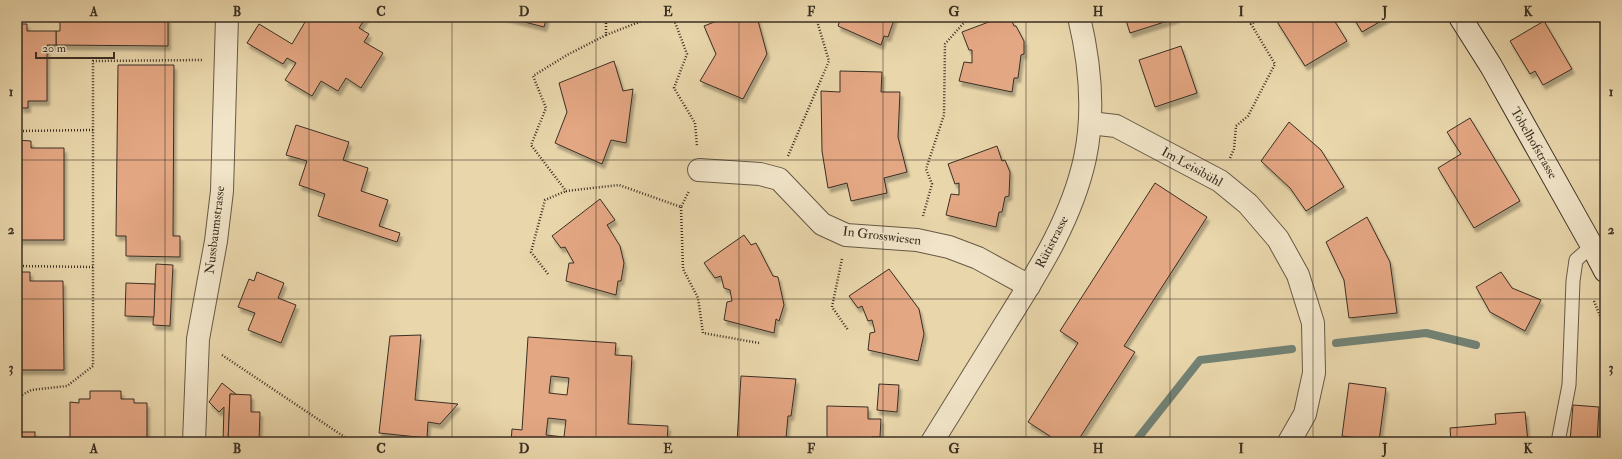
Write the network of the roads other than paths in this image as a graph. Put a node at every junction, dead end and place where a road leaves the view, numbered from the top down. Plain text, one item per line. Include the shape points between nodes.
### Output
1 (228, 17) edge
2 (1078, 17) edge
3 (1460, 17) edge
4 (1090, 123) junction
5 (699, 170) road end
6 (1592, 246) junction
7 (1605, 271) edge
8 (1029, 286) junction
9 (194, 442) edge
10 (932, 442) edge
11 (1288, 442) edge
12 (1558, 442) edge

1 - 9 street, Nussbaumstrasse via 222,191 216,241 198,339
2 - 4 street, Rütistrasse via 1086,44 1090,78
3 - 6 street, Tobelhofstrasse
4 - 8 street, Rütistrasse via 1085,158 1074,196 1055,242
4 - 11 street, Im Leisibühl via 1116,126 1220,181 1248,204 1278,239 1298,275 1313,323 1314,372 1305,414
5 - 8 street, In Grosswiesen via 760,174 779,179 822,224 846,235 917,240 949,247 978,258
6 - 7 street, Tobelhofstrasse
6 - 12 lane via 1576,260 1569,385
8 - 10 street, Rütistrasse

